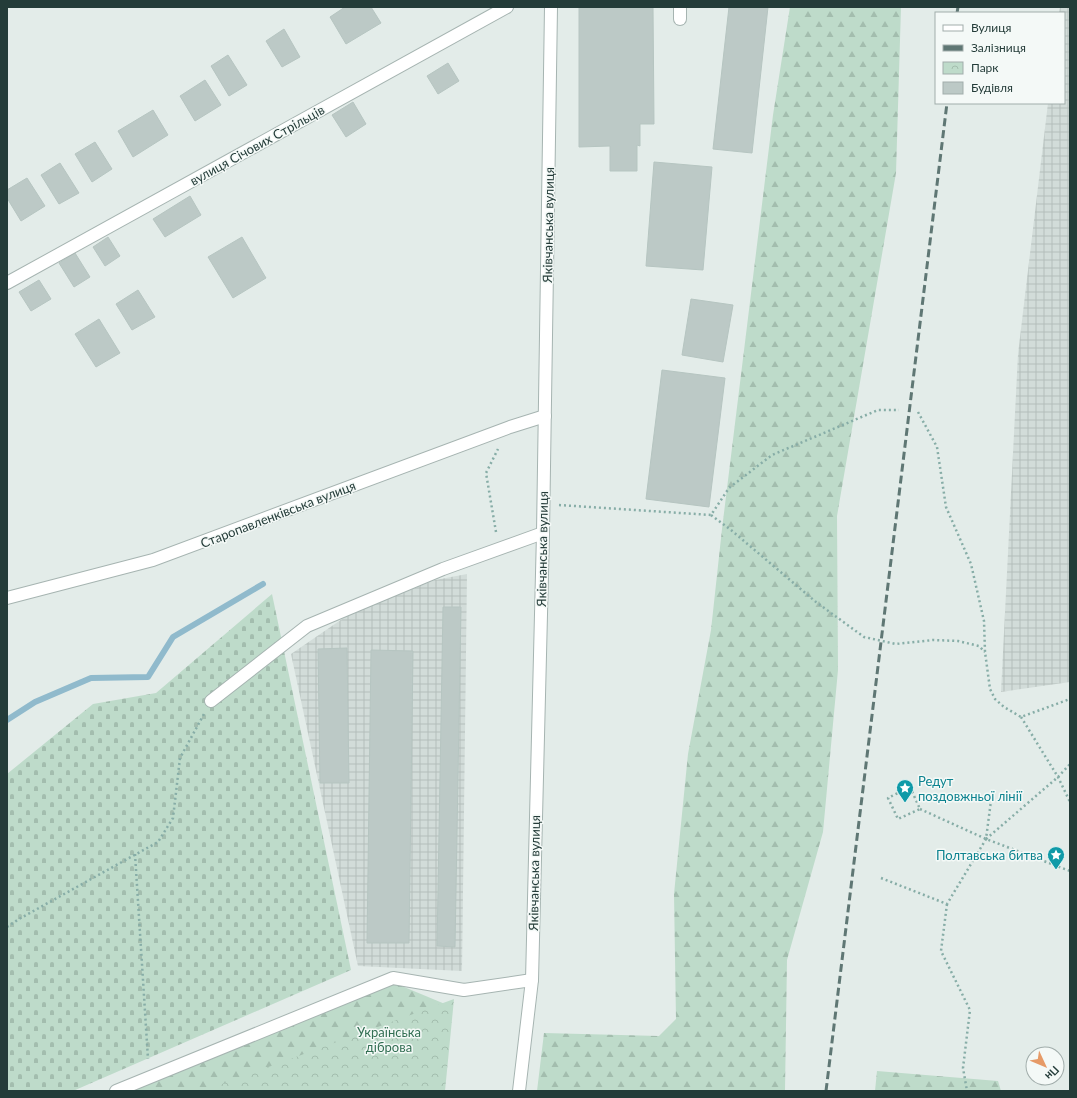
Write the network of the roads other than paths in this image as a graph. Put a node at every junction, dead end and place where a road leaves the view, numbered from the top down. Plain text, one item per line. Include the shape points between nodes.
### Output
1 (507, 7) edge
2 (551, 7) edge
3 (680, 7) edge
4 (680, 19) dead end
5 (7, 283) edge
6 (545, 416) junction
7 (543, 533) junction
8 (7, 598) edge
9 (211, 701) road end
10 (532, 980) junction
11 (116, 1091) edge
12 (519, 1091) edge

1 - 5 street, вулиця Січових Стрільців
2 - 6 street, Яківчанська вулиця
3 - 4 street
6 - 7 street, Яківчанська вулиця
6 - 8 street, Старопавленківська вулиця via 153,560
7 - 9 street via 443,570 307,626
7 - 10 street, Яківчанська вулиця
10 - 11 street via 464,990 393,978
10 - 12 street, Яківчанська вулиця

